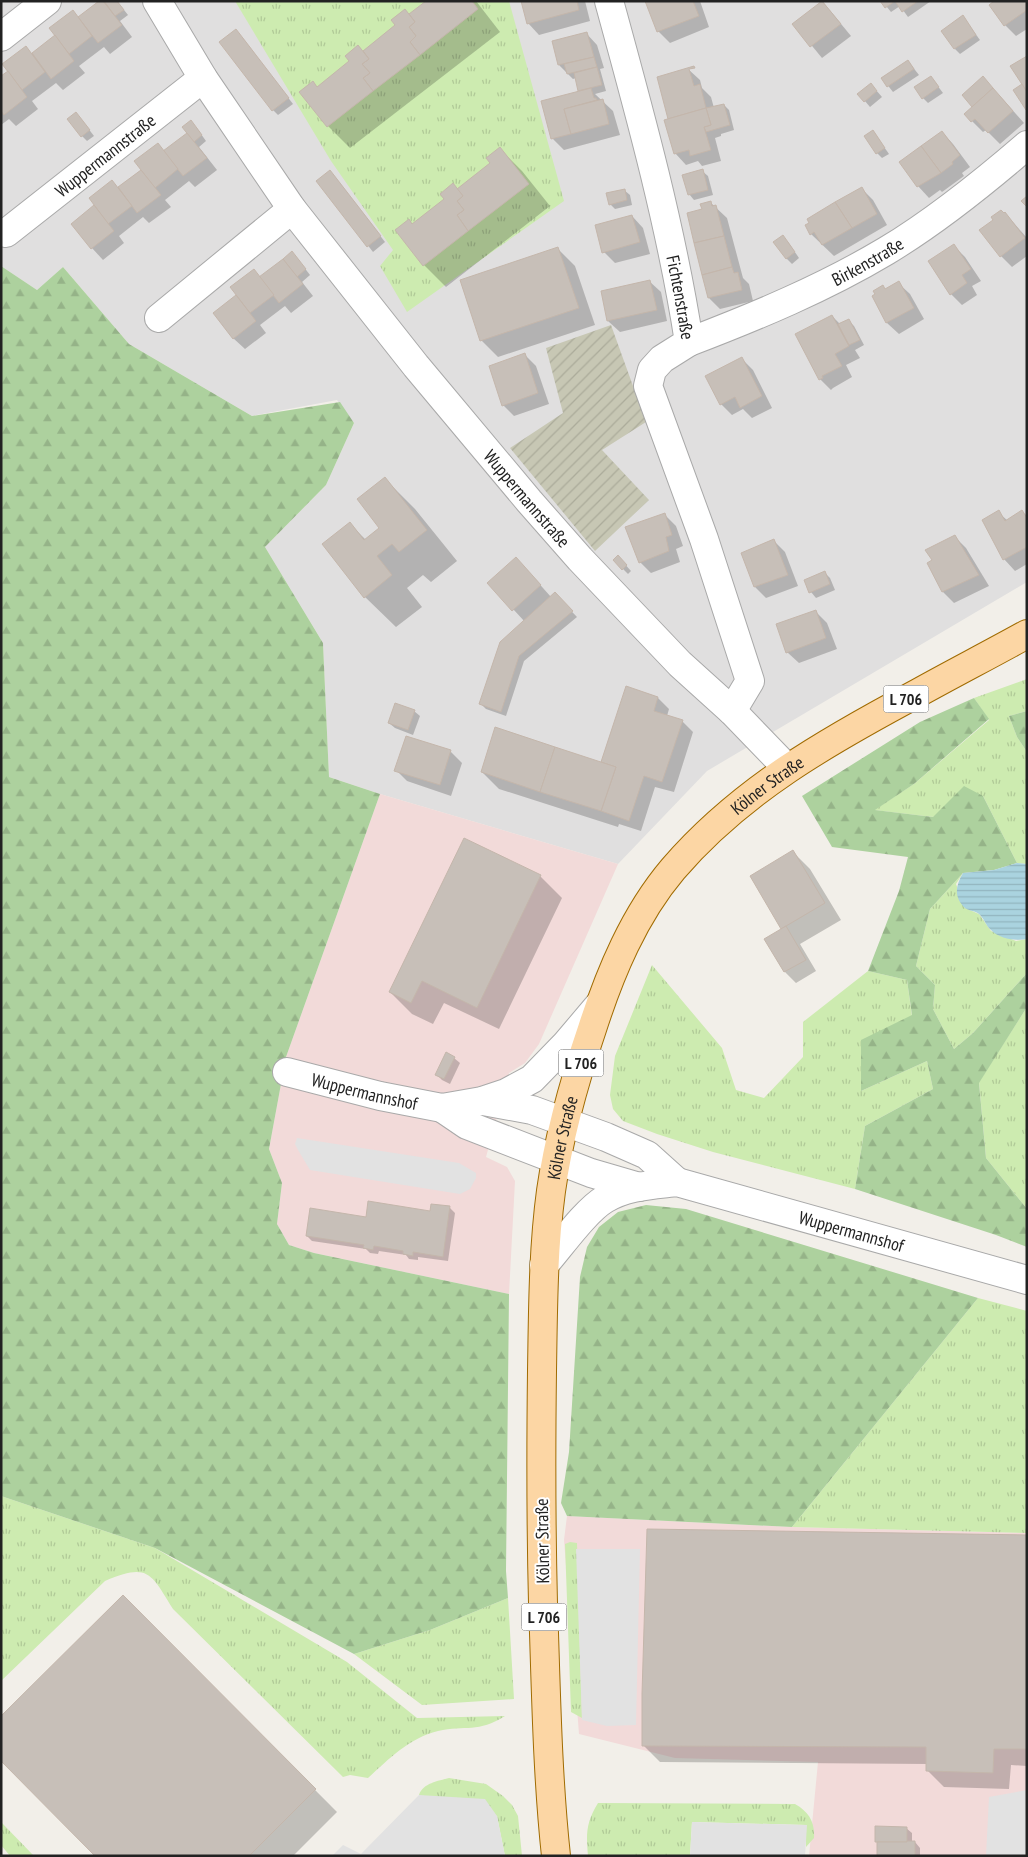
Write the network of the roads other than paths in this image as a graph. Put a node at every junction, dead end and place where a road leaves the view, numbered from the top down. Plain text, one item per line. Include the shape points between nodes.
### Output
1 (47, 1) edge
2 (156, 1) edge
3 (609, 1) edge
4 (1, 37) edge
5 (203, 78) junction
6 (1027, 145) edge
7 (292, 209) junction
8 (6, 233) dead end
9 (159, 318) dead end
10 (689, 342) junction
11 (1027, 634) edge
12 (732, 711) junction
13 (787, 768) junction
14 (599, 1005) junction
15 (287, 1072) dead end
16 (482, 1101) junction
17 (442, 1108) junction
18 (564, 1122) junction
19 (557, 1160) junction
20 (677, 1182) junction
21 (639, 1186) junction
22 (544, 1266) junction
23 (1027, 1280) edge
24 (556, 1856) edge

1 - 4 street
2 - 5 street, Wuppermannstraße
3 - 10 street, Fichtenstraße via 663,208
5 - 7 street, Wuppermannstraße
5 - 8 street, Wuppermannstraße
6 - 10 street, Birkenstraße via 937,217 888,250 758,316
7 - 9 street
7 - 12 street, Wuppermannstraße via 416,366 529,501 680,664
10 - 12 street, Fichtenstraße via 662,359 652,370 648,386 704,539 750,681
11 - 13 main road, Kölner Straße / L 706 via 856,726
12 - 13 street, Wuppermannstraße
13 - 14 main road, Kölner Straße / L 706 via 712,828 674,869 651,898 629,937
14 - 16 street, Wuppermannshof via 532,1079
14 - 18 main road, Kölner Straße / L 706
15 - 17 street, Wuppermannshof
16 - 17 street, Wuppermannshof
16 - 18 street, Wuppermannshof via 532,1110
17 - 19 street, Wuppermannshof via 467,1125
18 - 19 main road, Kölner Straße / L 706
18 - 20 street, Wuppermannshof via 648,1155
19 - 21 street, Wuppermannshof
19 - 22 main road, Kölner Straße / L 706
20 - 21 street, Wuppermannshof
20 - 23 street, Wuppermannshof
21 - 22 street, Wuppermannshof via 605,1199 592,1208
22 - 24 main road, Kölner Straße / L 706 via 541,1527 550,1785

